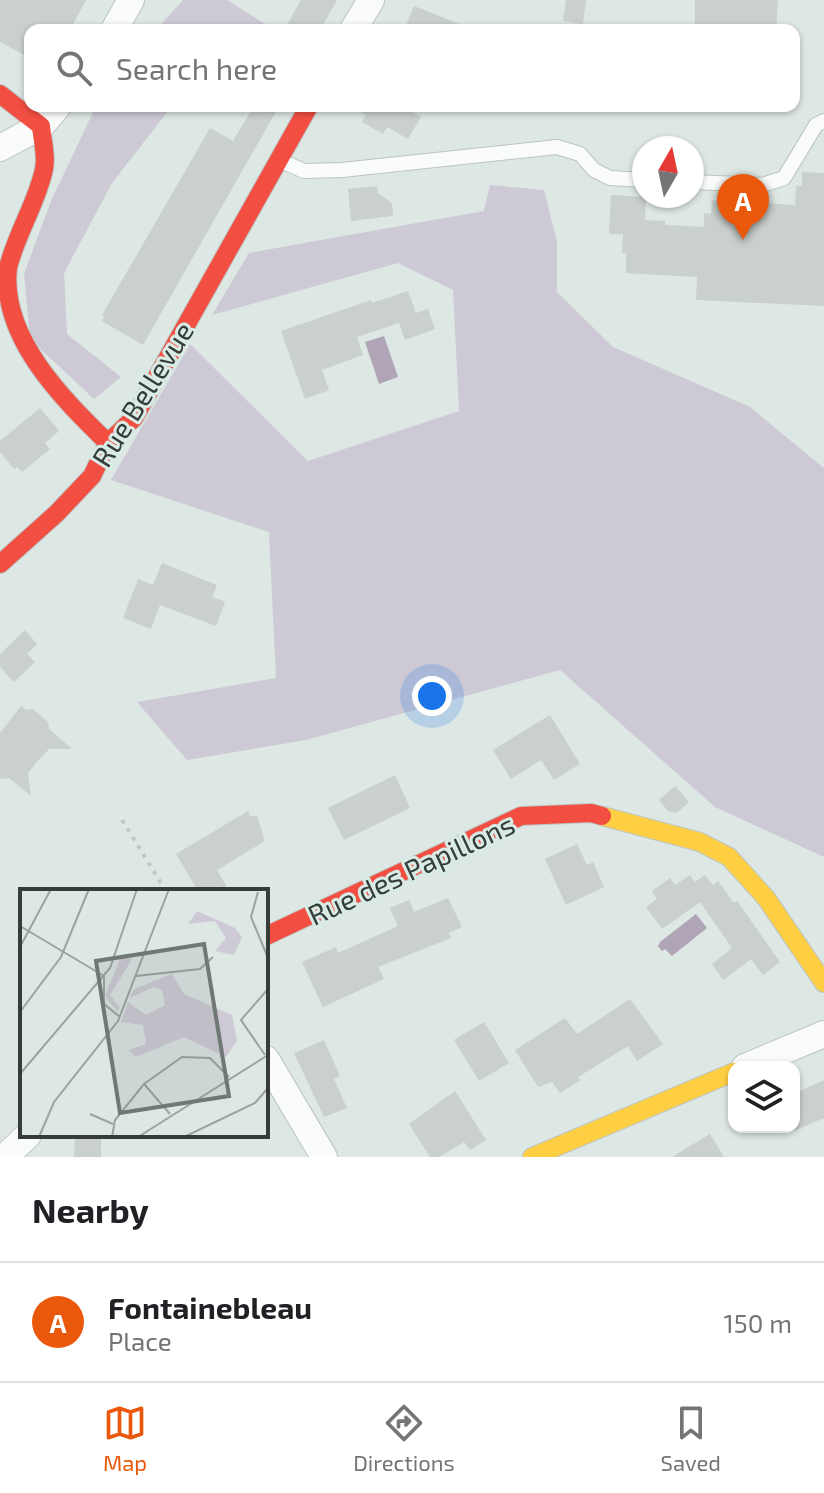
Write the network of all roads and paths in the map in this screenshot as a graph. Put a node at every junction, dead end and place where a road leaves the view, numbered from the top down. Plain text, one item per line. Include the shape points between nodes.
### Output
1 (131, 0) edge
2 (371, 0) edge
3 (117, 24) edge
4 (357, 24) edge
5 (0, 94) edge
6 (53, 112) edge
7 (305, 112) edge
8 (824, 121) edge
9 (41, 126) junction
10 (0, 148) edge
11 (278, 159) junction
12 (632, 179) edge
13 (704, 183) edge
14 (108, 443) junction
15 (0, 564) edge
16 (122, 820) dead end
17 (165, 889) edge
18 (268, 935) edge
19 (824, 983) edge
20 (824, 1034) edge
21 (759, 1061) edge
22 (268, 1062) edge
23 (728, 1075) edge
24 (26, 1137) edge
25 (5, 1157) edge
26 (324, 1157) edge
27 (532, 1157) edge

1 - 3 street
2 - 4 street
5 - 9 street
6 - 9 street
7 - 11 street, Rue Bellevue
8 - 13 lane via 816,125 784,178 762,185
9 - 10 street
9 - 14 street via 45,167 7,270 11,328 35,368
11 - 12 lane via 304,171 342,170 557,147 580,154 610,178
11 - 14 street, Rue Bellevue via 134,418
14 - 15 street, Rue Bellevue via 92,476
16 - 17 path
18 - 19 street, Rue des Papillons via 521,816 591,813 700,842 729,857 766,898
20 - 21 street
22 - 26 street
23 - 27 street
24 - 25 street

